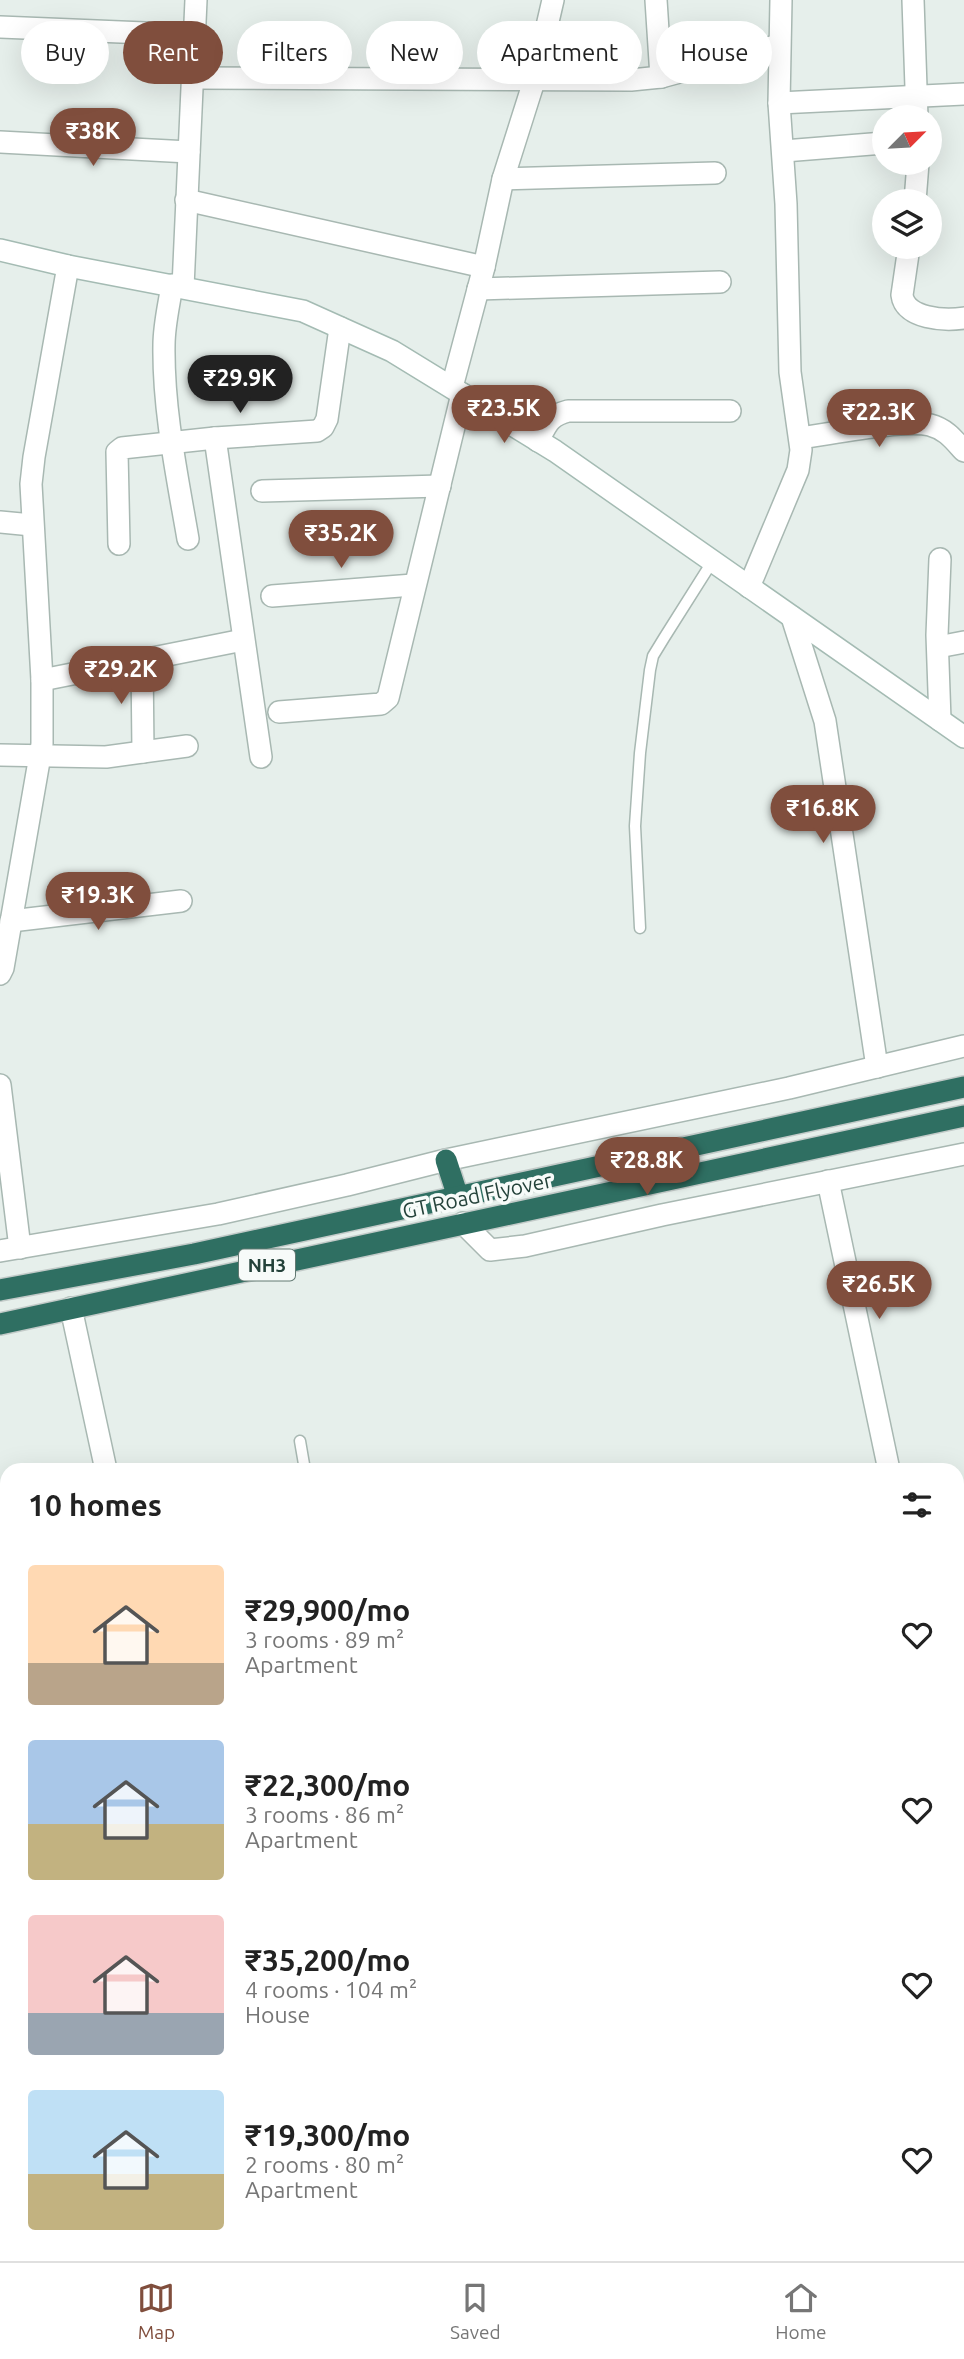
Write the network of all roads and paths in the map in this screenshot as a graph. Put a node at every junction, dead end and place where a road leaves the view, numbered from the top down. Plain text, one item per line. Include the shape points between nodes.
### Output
1 (196, 0) edge
2 (553, 0) edge
3 (656, 0) edge
4 (781, 0) edge
5 (913, 0) edge
6 (195, 21) edge
7 (548, 21) edge
8 (657, 21) edge
9 (0, 27) edge
10 (123, 32) edge
11 (779, 45) junction
12 (772, 47) edge
13 (223, 78) edge
14 (477, 78) edge
15 (192, 84) edge
16 (533, 84) edge
17 (964, 94) edge
18 (779, 103) junction
19 (916, 105) edge
20 (923, 105) edge
21 (872, 106) edge
22 (0, 142) edge
23 (872, 144) edge
24 (784, 151) junction
25 (189, 152) junction
26 (715, 173) dead end
27 (503, 179) junction
28 (187, 200) junction
29 (0, 250) edge
30 (907, 259) edge
31 (68, 266) junction
32 (484, 267) junction
33 (720, 282) dead end
34 (177, 286) junction
35 (478, 289) junction
36 (964, 318) edge
37 (340, 328) junction
38 (457, 391) junction
39 (730, 411) dead end
40 (215, 438) junction
41 (800, 438) junction
42 (538, 441) junction
43 (172, 442) junction
44 (964, 451) edge
45 (440, 486) junction
46 (262, 491) dead end
47 (0, 522) edge
48 (32, 525) junction
49 (188, 539) dead end
50 (119, 544) dead end
51 (940, 559) dead end
52 (712, 562) junction
53 (414, 586) junction
54 (749, 587) junction
55 (272, 596) dead end
56 (792, 617) junction
57 (243, 640) junction
58 (964, 642) edge
59 (937, 647) junction
60 (142, 660) junction
61 (42, 680) junction
62 (279, 712) dead end
63 (940, 720) junction
64 (964, 737) edge
65 (187, 746) dead end
66 (143, 752) junction
67 (0, 755) edge
68 (41, 756) junction
69 (261, 757) dead end
70 (181, 901) dead end
71 (11, 921) junction
72 (640, 928) dead end
73 (0, 974) edge
74 (964, 1046) edge
75 (877, 1067) junction
76 (0, 1085) edge
77 (964, 1087) edge
78 (964, 1116) edge
79 (964, 1154) edge
80 (446, 1160) junction
81 (828, 1181) junction
82 (458, 1197) junction
83 (463, 1223) junction
84 (10, 1250) edge
85 (0, 1290) edge
86 (71, 1308) junction
87 (0, 1324) edge
88 (300, 1441) dead end
89 (104, 1463) edge
90 (304, 1463) edge
91 (888, 1463) edge

1 - 6 street
2 - 7 street
3 - 8 street
4 - 11 street
5 - 19 street
9 - 10 street
11 - 12 street
11 - 18 street
13 - 14 street
15 - 25 street
16 - 27 street
17 - 20 street
18 - 21 street
18 - 24 street
22 - 25 street
23 - 24 street
24 - 41 street via 790,372
25 - 28 street
26 - 27 street
27 - 32 street
28 - 32 street
28 - 34 street
29 - 31 street
30 - 36 street via 902,295 908,309 939,320
31 - 34 street
31 - 48 street via 34,457
32 - 35 street
33 - 35 street
34 - 37 street via 303,311
34 - 43 street via 164,341
35 - 38 street
37 - 38 street via 392,351
37 - 40 street via 323,427 309,432
38 - 42 street
38 - 45 street
39 - 42 street via 568,411 548,421
40 - 43 street
40 - 57 street
41 - 44 street via 929,425 948,433
41 - 54 street via 798,470
42 - 52 street
43 - 49 street
43 - 50 street via 117,452
45 - 46 street
45 - 53 street
47 - 48 street
48 - 61 street
51 - 59 street
52 - 54 street
52 - 72 lane via 653,656 650,670 635,816
53 - 55 street
53 - 62 street via 385,702
54 - 56 street
56 - 63 street
56 - 75 street via 825,721
57 - 60 street
57 - 69 street
58 - 59 street
59 - 63 street
60 - 61 street
60 - 66 street
61 - 68 street
63 - 64 street
65 - 66 street
66 - 68 street via 91,758
67 - 68 street
68 - 71 street
70 - 71 street
71 - 73 street
74 - 75 street
75 - 80 street
76 - 84 street
77 - 82 highway, GT Road Flyover / NH3
78 - 83 highway, GT Road Flyover / NH3
79 - 81 street
80 - 82 highway
80 - 84 street via 218,1214
81 - 83 street via 491,1250
81 - 91 street
82 - 85 highway, GT Road Flyover / NH3
83 - 86 highway, GT Road Flyover / NH3
86 - 87 highway, GT Road Flyover / NH3
86 - 89 street
88 - 90 lane

